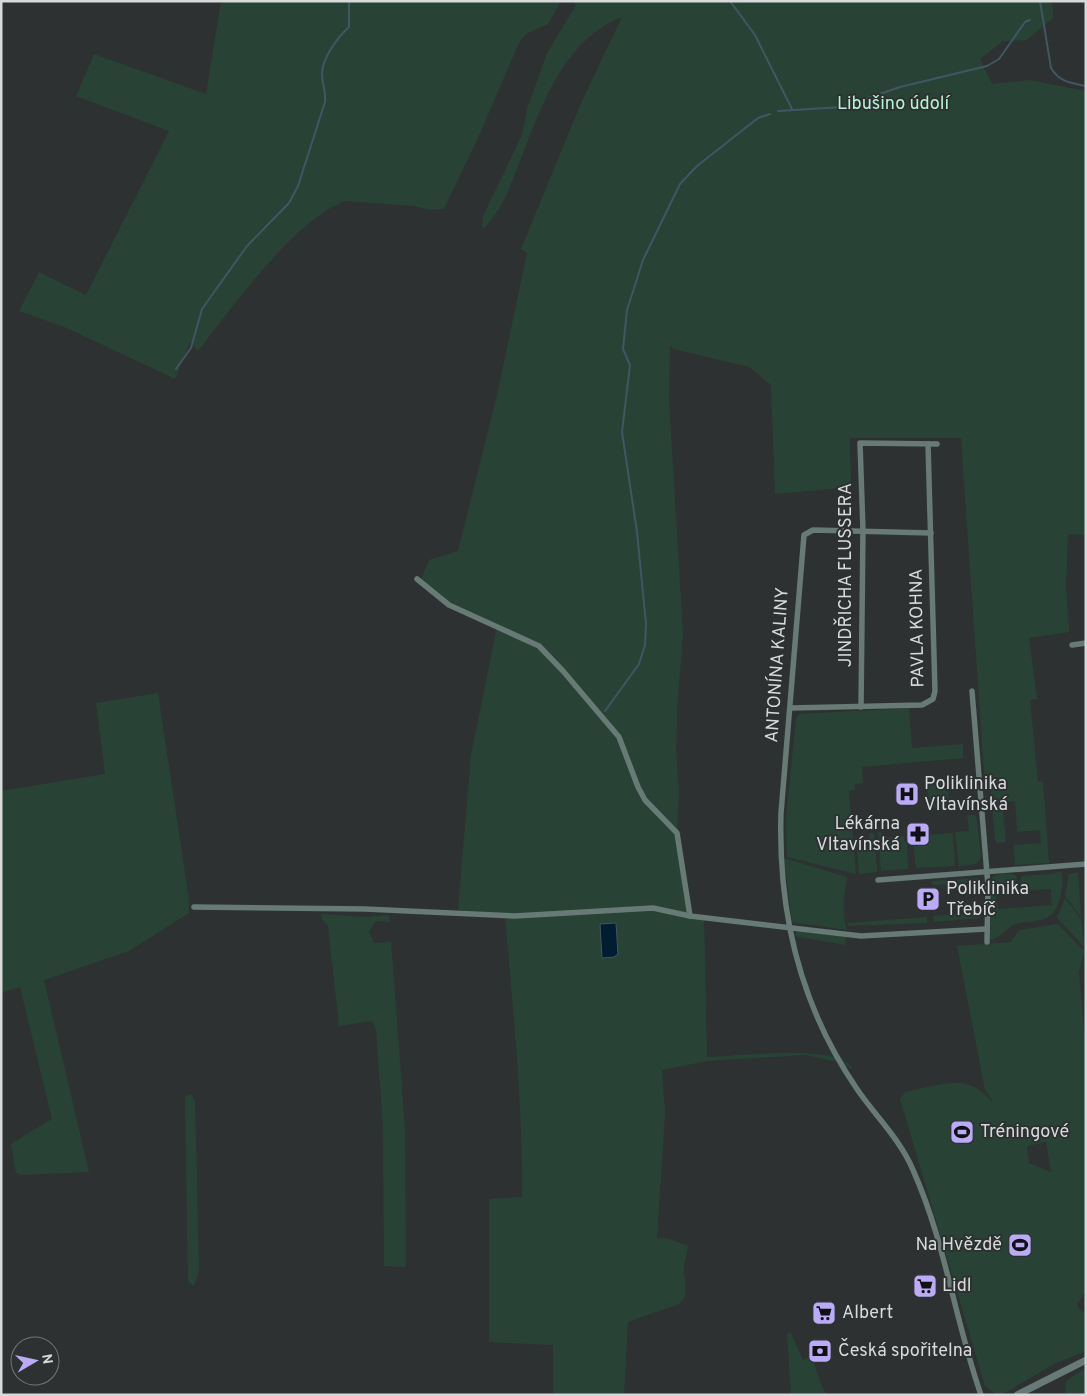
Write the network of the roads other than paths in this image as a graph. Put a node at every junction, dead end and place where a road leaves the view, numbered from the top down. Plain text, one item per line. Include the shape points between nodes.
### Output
1 (852, 442) dead end
2 (860, 443) junction
3 (928, 444) junction
4 (938, 444) dead end
5 (863, 530) junction
6 (931, 533) junction
7 (417, 580) dead end
8 (1086, 643) edge
9 (1072, 645) dead end
10 (972, 691) dead end
11 (861, 707) junction
12 (791, 708) junction
13 (1086, 864) edge
14 (987, 872) junction
15 (878, 880) dead end
16 (194, 907) dead end
17 (690, 916) junction
18 (788, 926) junction
19 (986, 929) junction
20 (987, 942) dead end
21 (1086, 1360) edge
22 (981, 1395) edge
23 (1017, 1395) edge

1 - 2 street
2 - 3 street
2 - 5 street, JINDŘICHA FLUSSERA
3 - 4 street
3 - 6 street, PAVLA KOHNA
5 - 6 street, ANTONÍNA KALINY
5 - 11 street, JINDŘICHA FLUSSERA
5 - 12 street, ANTONÍNA KALINY via 813,530 804,535
6 - 11 street, PAVLA KOHNA via 933,699 922,705
7 - 17 street via 449,605 540,646 619,737 645,800 677,834
8 - 9 street
10 - 14 street
11 - 12 street, PAVLA KOHNA
12 - 18 street, ANTONÍNA KALINY via 779,856
13 - 14 street
14 - 15 street
14 - 19 street
16 - 17 street via 365,909 516,916 653,908
17 - 18 street
18 - 19 street via 874,936
18 - 22 street via 817,1018 832,1048 857,1090 897,1139 913,1170
19 - 20 street
21 - 23 street

